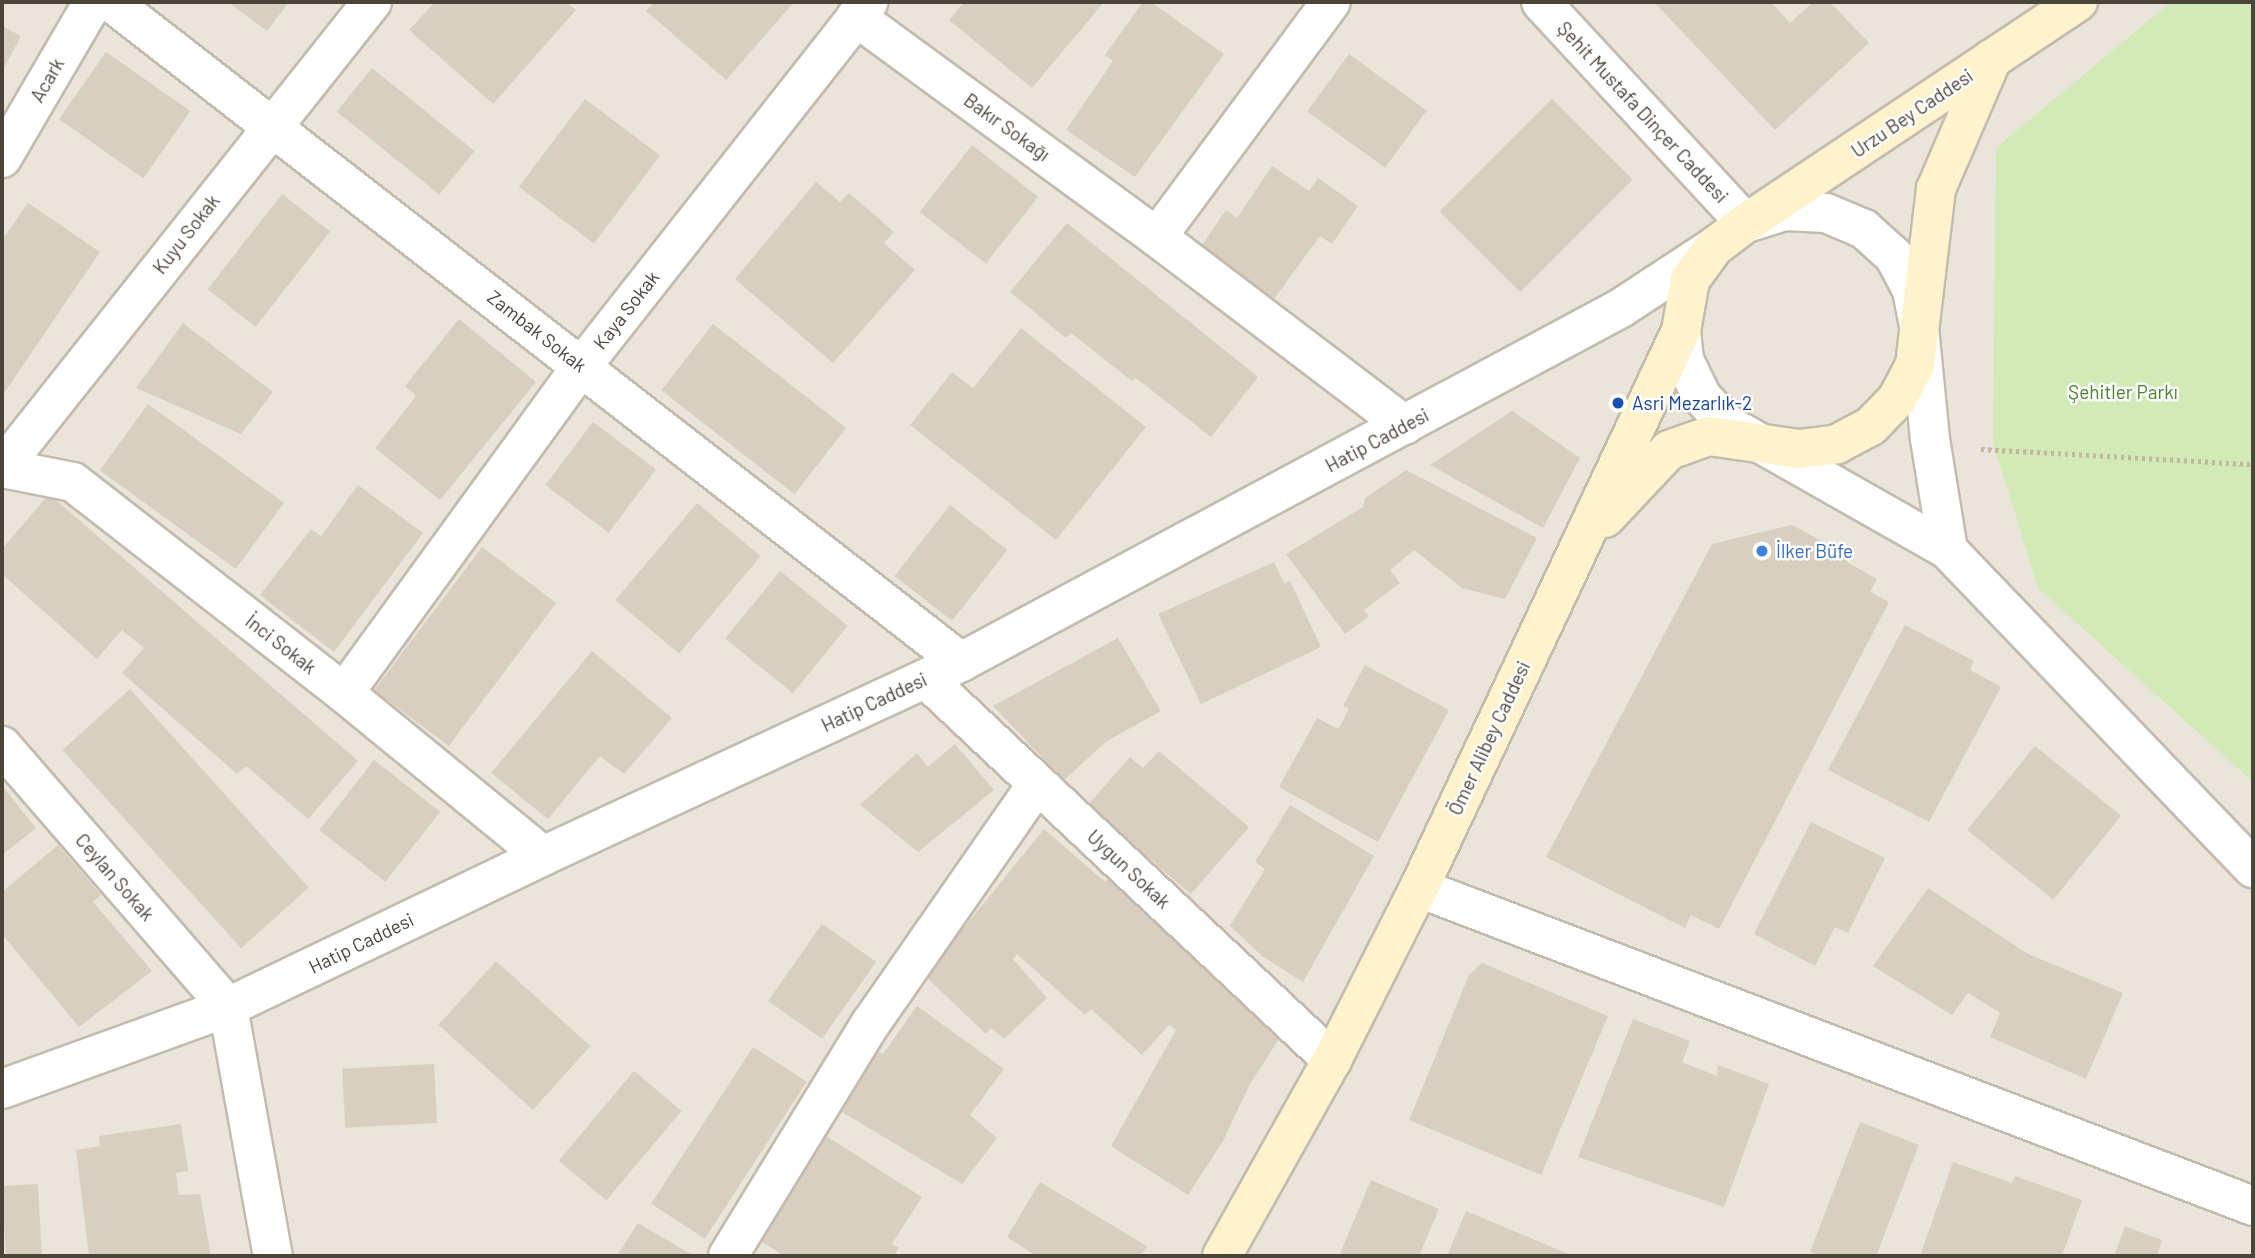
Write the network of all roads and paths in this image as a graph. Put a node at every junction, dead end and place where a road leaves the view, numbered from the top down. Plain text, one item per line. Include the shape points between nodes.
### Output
1 (93, 2) edge
2 (111, 2) edge
3 (372, 2) edge
4 (1331, 2) edge
5 (1541, 2) edge
6 (2078, 2) edge
7 (862, 9) edge
8 (1992, 60) junction
9 (272, 125) junction
10 (2, 158) edge
11 (1746, 223) junction
12 (1157, 237) junction
13 (1714, 247) junction
14 (1919, 327) junction
15 (1681, 331) junction
16 (582, 366) junction
17 (1405, 425) junction
18 (1761, 443) junction
19 (1973, 449) dead end
20 (2253, 464) edge
21 (2, 468) edge
22 (1582, 541) junction
23 (1948, 550) junction
24 (961, 662) junction
25 (926, 679) junction
26 (344, 693) junction
27 (2, 746) edge
28 (1037, 784) junction
29 (542, 856) junction
30 (2253, 867) edge
31 (1419, 888) junction
32 (228, 1007) junction
33 (1332, 1060) junction
34 (2, 1089) edge
35 (2253, 1206) edge
36 (273, 1256) edge
37 (728, 1256) edge
38 (1222, 1256) edge

1 - 10 street, Acark
2 - 9 street, Zambak Sokak
3 - 9 street, Kuyu Sokak
4 - 12 street
5 - 11 street, Şehit Mustafa Dinçer Caddesi
6 - 8 main road, Urzu Bey Caddesi
7 - 12 street, Bakır Sokağı
7 - 16 street, Kaya Sokak
8 - 11 main road, Urzu Bey Caddesi
8 - 14 main road via 1936,189
9 - 16 street, Zambak Sokak
9 - 21 street, Kuyu Sokak
11 - 13 main road, Ömer Alibey Caddesi
11 - 14 street via 1785,211 1826,213 1864,229 1894,256 1912,289
12 - 17 street, Bakır Sokağı
13 - 15 main road, Ömer Alibey Caddesi via 1690,280
13 - 17 street, Hatip Caddesi via 1621,308
14 - 18 main road via 1915,365 1897,399 1871,426 1837,444 1799,449
14 - 23 street via 1930,439
15 - 18 street via 1684,360 1702,397 1728,425
15 - 22 main road, Ömer Alibey Caddesi
16 - 24 street, Zambak Sokak
16 - 26 street, Kaya Sokak
17 - 24 street, Hatip Caddesi
18 - 22 main road via 1709,436 1669,450
18 - 23 street
19 - 20 path
21 - 26 street, İnci Sokak via 73,482
22 - 31 main road, Ömer Alibey Caddesi
23 - 30 street
24 - 25 street, Hatip Caddesi
25 - 28 street, Uygun Sokak
25 - 29 street, Hatip Caddesi
26 - 29 street, İnci Sokak
27 - 32 street, Ceylan Sokak
28 - 33 street, Uygun Sokak
28 - 37 street via 871,1023
29 - 32 street, Hatip Caddesi
31 - 33 main road, Ömer Alibey Caddesi
31 - 35 street
32 - 34 street, Hatip Caddesi
32 - 36 street
33 - 38 main road, Ömer Alibey Caddesi

